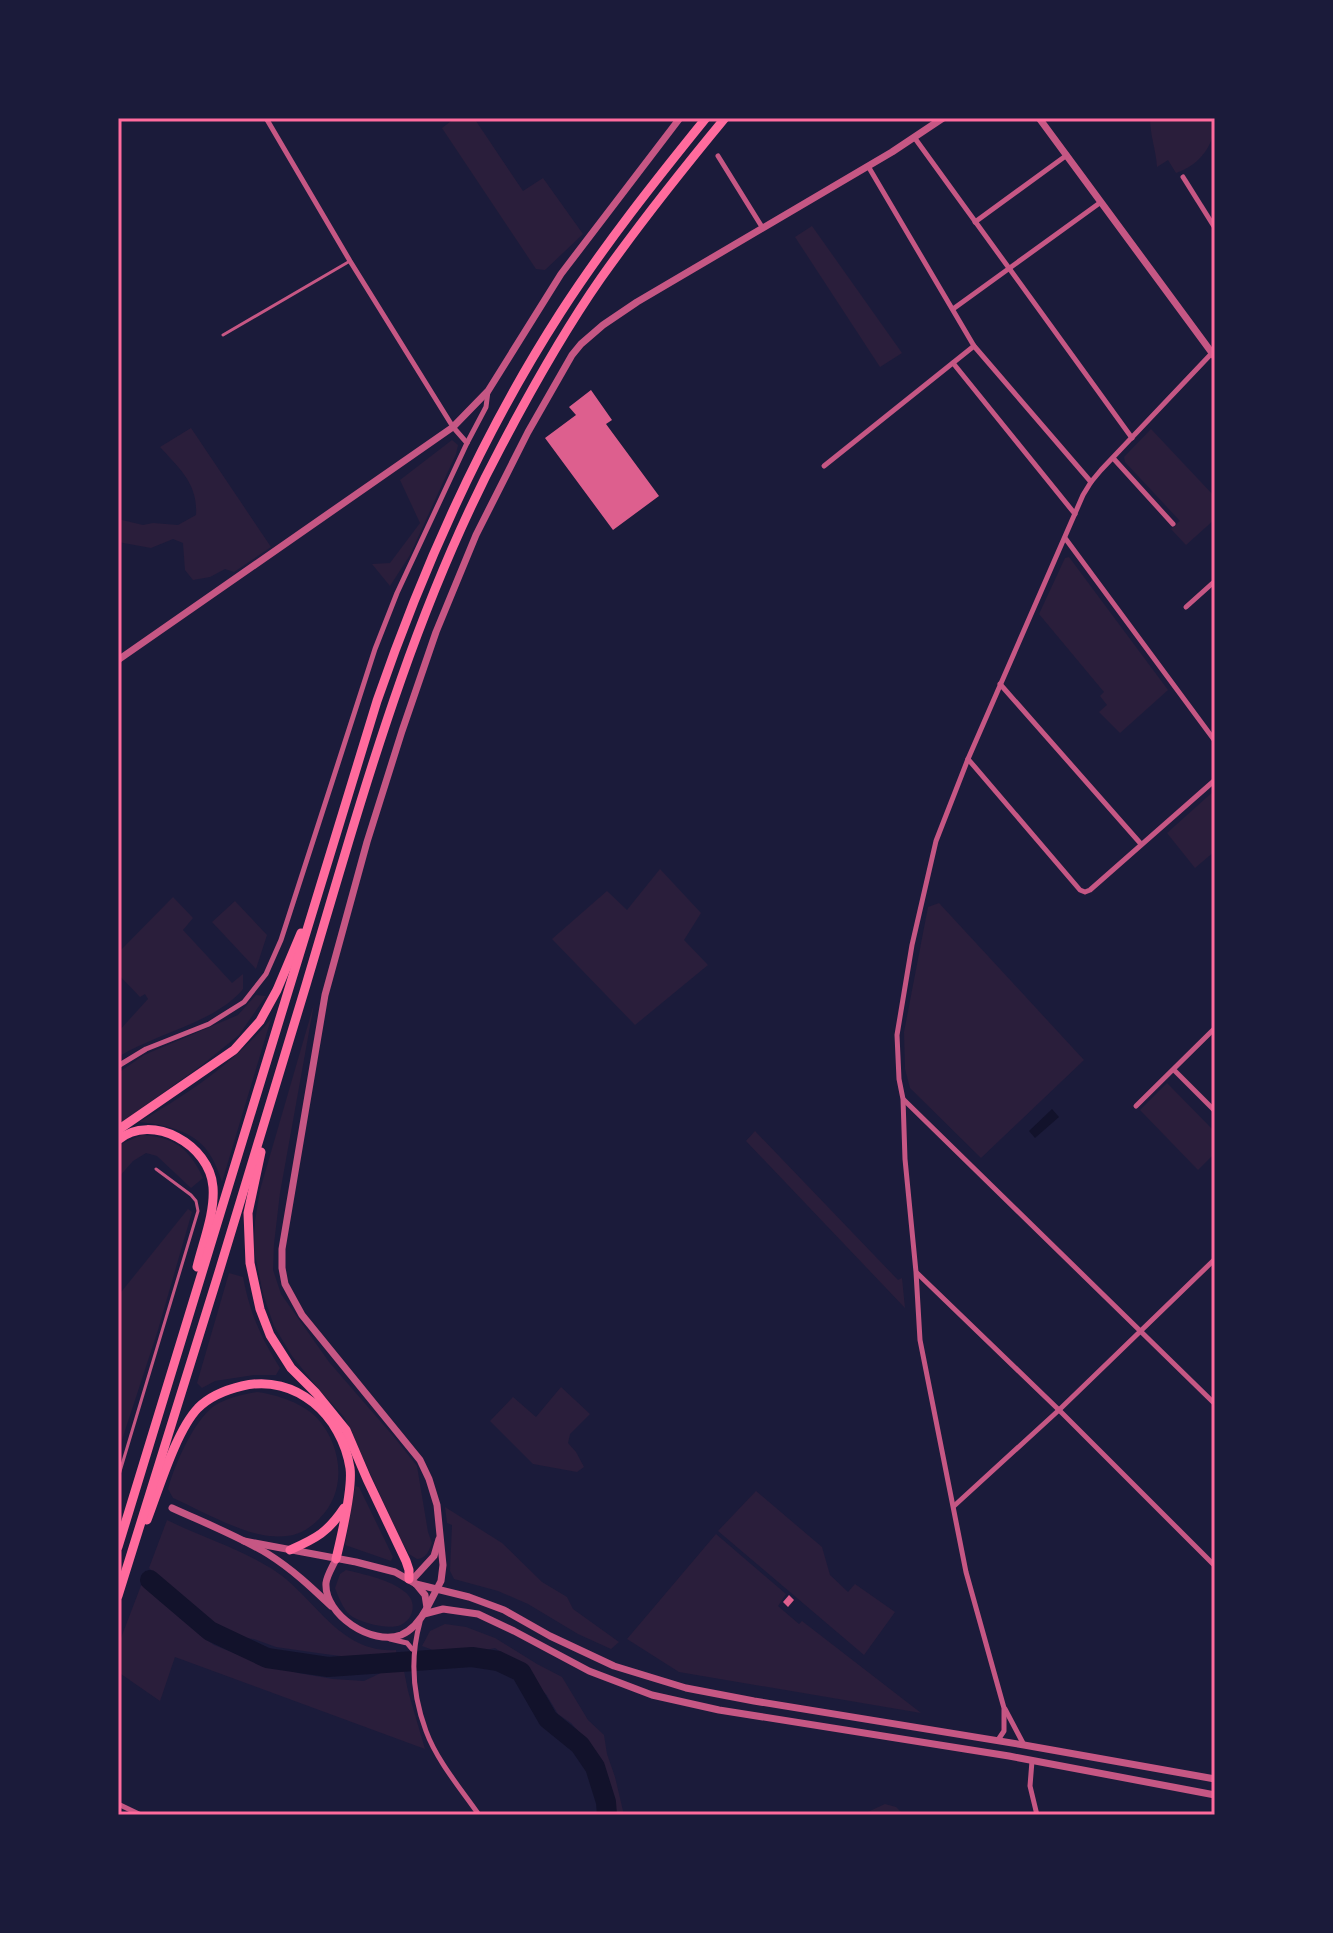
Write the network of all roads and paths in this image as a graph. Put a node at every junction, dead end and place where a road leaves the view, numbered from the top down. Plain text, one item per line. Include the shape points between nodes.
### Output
1 (266, 118) edge
2 (680, 118) edge
3 (706, 118) edge
4 (725, 118) edge
5 (943, 118) edge
6 (1039, 118) edge
7 (914, 137) junction
8 (1067, 155) junction
9 (718, 156) dead end
10 (868, 166) junction
11 (1183, 177) dead end
12 (1101, 202) junction
13 (975, 222) junction
14 (762, 227) junction
15 (1215, 228) edge
16 (350, 261) junction
17 (1010, 270) junction
18 (952, 309) junction
19 (223, 335) dead end
20 (974, 346) junction
21 (1212, 351) edge
22 (953, 363) junction
23 (488, 391) junction
24 (453, 427) junction
25 (1132, 438) junction
26 (467, 443) junction
27 (1113, 458) junction
28 (824, 466) dead end
29 (1091, 482) junction
30 (1075, 514) junction
31 (1173, 524) dead end
32 (1065, 538) junction
33 (1215, 581) edge
34 (1186, 607) dead end
35 (118, 660) edge
36 (1000, 684) junction
37 (1215, 741) edge
38 (968, 759) junction
39 (1215, 780) edge
40 (1141, 844) junction
41 (321, 886) junction
42 (1215, 1028) edge
43 (118, 1066) edge
44 (1174, 1070) junction
45 (274, 1093) junction
46 (903, 1099) junction
47 (1136, 1106) dead end
48 (1215, 1111) edge
49 (118, 1130) edge
50 (118, 1140) edge
51 (156, 1169) dead end
52 (1215, 1259) edge
53 (916, 1272) junction
54 (1142, 1332) junction
55 (177, 1352) junction
56 (1215, 1404) edge
57 (1059, 1410) junction
58 (118, 1478) edge
59 (346, 1505) junction
60 (954, 1506) junction
61 (172, 1508) dead end
62 (441, 1533) junction
63 (244, 1541) junction
64 (118, 1547) edge
65 (290, 1550) junction
66 (336, 1559) junction
67 (406, 1561) junction
68 (443, 1565) junction
69 (1215, 1566) edge
70 (425, 1567) junction
71 (412, 1581) junction
72 (437, 1588) junction
73 (458, 1593) junction
74 (118, 1595) edge
75 (336, 1611) junction
76 (424, 1614) junction
77 (384, 1637) junction
78 (413, 1652) junction
79 (1004, 1708) junction
80 (998, 1740) junction
81 (1024, 1745) junction
82 (1032, 1761) junction
83 (1215, 1779) edge
84 (1215, 1795) edge
85 (118, 1804) edge
86 (141, 1815) edge
87 (479, 1815) edge
88 (1037, 1815) edge

1 - 16 street
2 - 23 street via 561,274
3 - 41 highway via 567,303 487,441 399,635
4 - 45 highway via 642,222 572,323 501,447 452,549 391,705
5 - 7 street
6 - 8 street
7 - 10 street
7 - 13 street
8 - 12 street
8 - 13 street
9 - 14 street
10 - 14 street
10 - 18 street
11 - 15 street
12 - 17 street
12 - 21 street
13 - 17 street
14 - 62 street via 629,307 572,355 503,481 445,609 367,842 325,995 282,1249 285,1284 302,1315 420,1460
16 - 19 lane
16 - 24 street
17 - 18 street
17 - 25 street
18 - 20 street
20 - 22 street
20 - 29 street
21 - 25 street
22 - 28 street
22 - 30 street
23 - 24 street
23 - 26 street via 486,407
24 - 26 street
24 - 35 street
25 - 27 street
26 - 43 street via 375,649 266,974 244,1002 221,1017
27 - 29 street
27 - 31 street
29 - 30 street
30 - 32 street
32 - 36 street
32 - 37 street
33 - 34 street
36 - 38 street
36 - 40 street
38 - 40 street via 1083,891
38 - 46 street via 936,841 903,993 897,1035
39 - 40 street
41 - 49 highway via 260,1021 234,1050
41 - 55 highway
42 - 44 street
44 - 47 street
44 - 48 street
45 - 67 highway via 248,1213 250,1263 260,1309 291,1368 346,1430
45 - 74 highway
46 - 53 street
46 - 54 street
50 - 55 highway via 142,1130 179,1137 194,1149 213,1184
51 - 58 lane via 191,1195 198,1211
52 - 54 street
53 - 57 street
53 - 60 street via 920,1340
54 - 56 street
54 - 57 street
55 - 64 highway
57 - 60 street
57 - 69 street
59 - 65 highway via 326,1532
59 - 66 highway
59 - 74 highway via 351,1483 348,1459 335,1426 316,1403 275,1385 230,1389 199,1407 186,1422
60 - 79 street via 966,1572
61 - 63 street
62 - 68 street
62 - 70 street
63 - 65 street
63 - 75 street via 303,1579
65 - 66 street
66 - 71 street
66 - 75 street via 326,1581
67 - 70 street
67 - 71 highway
68 - 72 street
68 - 73 street via 447,1583
70 - 71 street
71 - 72 street
71 - 76 street via 425,1595
72 - 73 street
72 - 76 street
73 - 80 street via 504,1610 614,1666 686,1688
75 - 77 street via 362,1632
76 - 77 street via 400,1635
76 - 78 street
76 - 82 street via 443,1609 478,1614 589,1671 652,1695
77 - 78 street via 407,1643
78 - 87 street via 427,1732
79 - 80 street via 1004,1731
79 - 81 street
80 - 81 street
81 - 83 street
82 - 84 street
82 - 88 street via 1030,1786
85 - 86 street

